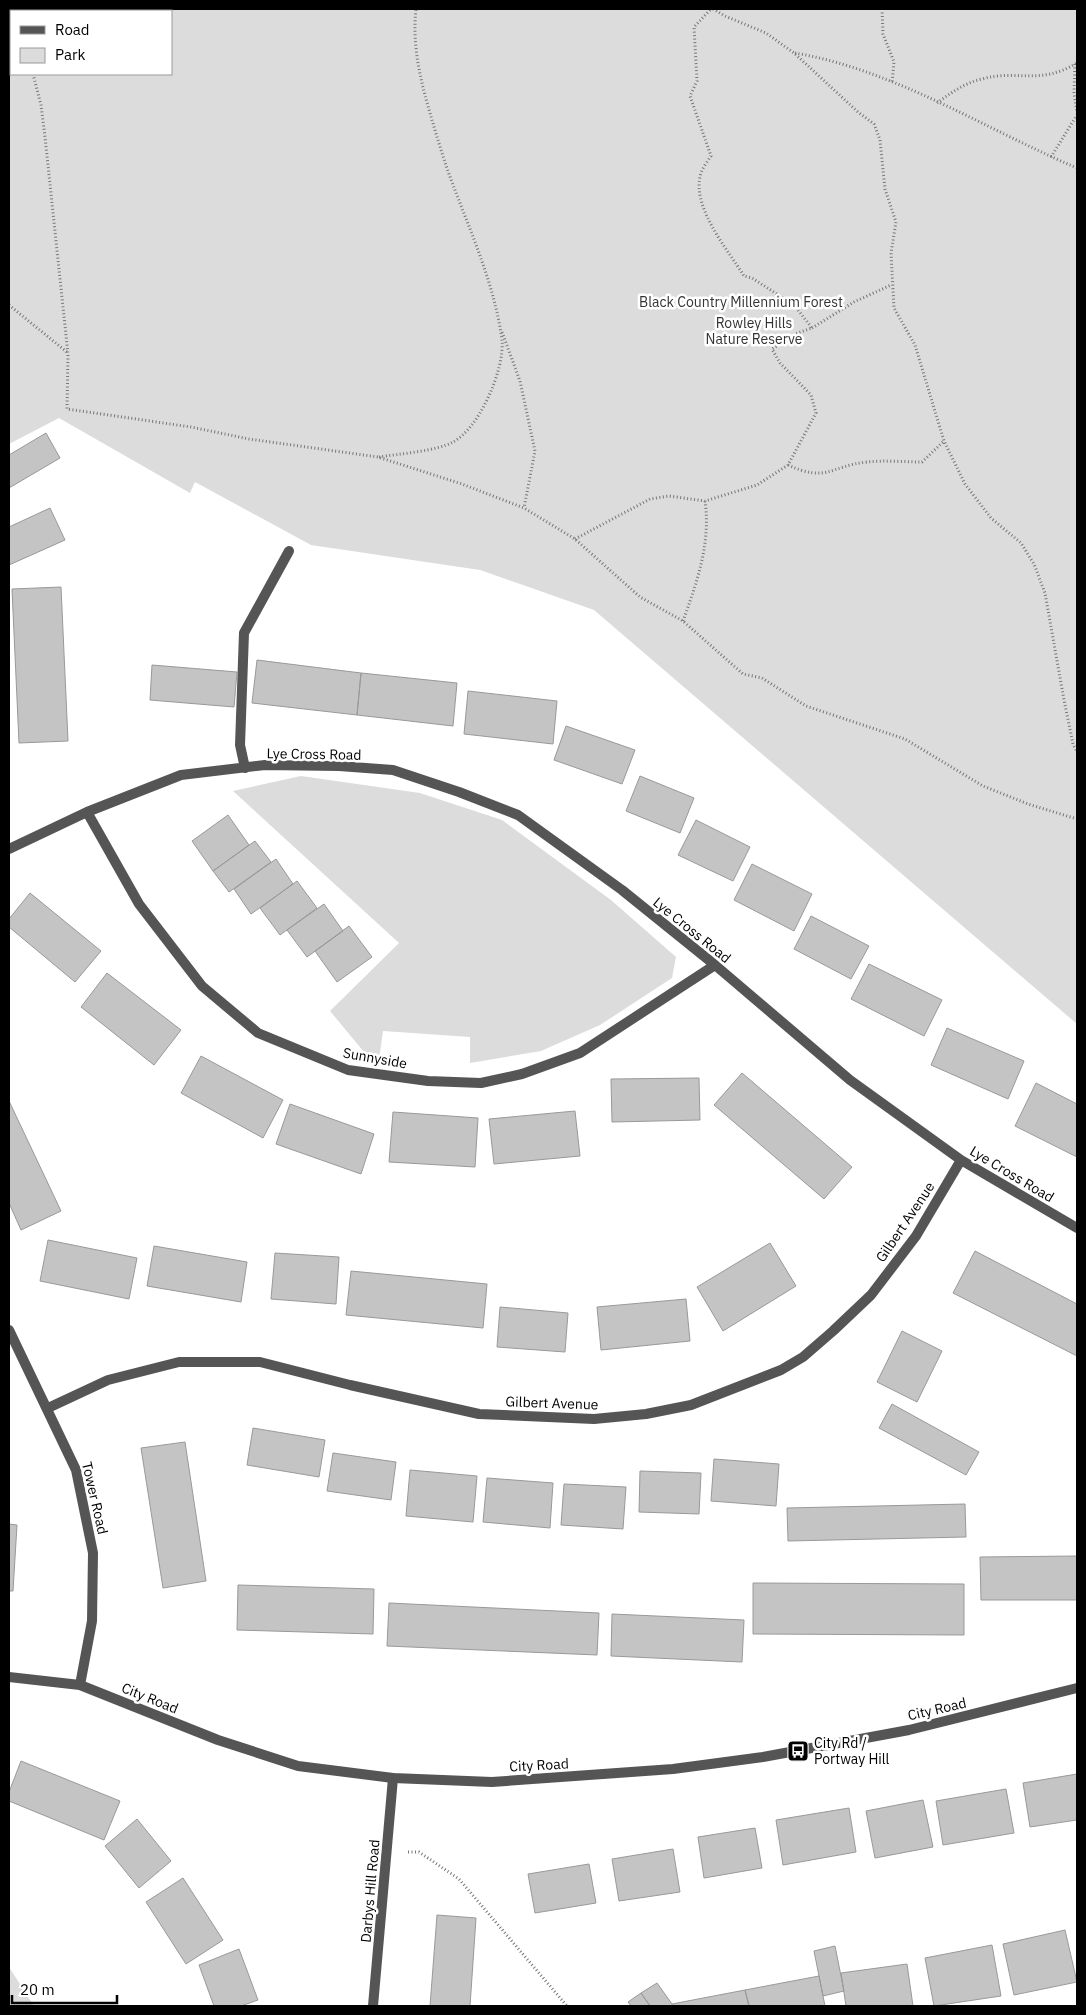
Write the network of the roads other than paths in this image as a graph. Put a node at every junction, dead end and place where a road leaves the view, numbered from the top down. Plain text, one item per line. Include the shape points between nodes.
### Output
1 (289, 551) dead end
2 (245, 768) junction
3 (87, 812) junction
4 (9, 849) edge
5 (715, 965) junction
6 (961, 1160) junction
7 (1077, 1228) edge
8 (9, 1330) edge
9 (48, 1408) junction
10 (9, 1677) edge
11 (80, 1685) junction
12 (1077, 1688) edge
13 (392, 1778) junction
14 (373, 2006) edge

1 - 2 street via 244,633 240,745
2 - 3 street, Lye Cross Road via 182,775
2 - 5 street, Lye Cross Road via 264,765 340,766 393,770 518,815 622,890
3 - 4 street, Lye Cross Road
3 - 5 street, Sunnyside via 139,904 202,986 258,1033 348,1070 428,1081 481,1082 522,1074 580,1053
5 - 6 street, Lye Cross Road via 850,1080
6 - 7 street, Lye Cross Road
6 - 9 street, Gilbert Avenue via 916,1236 871,1295 833,1331 803,1357 781,1370 691,1405 594,1419 479,1414 260,1362 179,1362 108,1380
8 - 9 street, Tower Road
9 - 11 street, Tower Road via 76,1470 93,1553 92,1622
10 - 11 street, City Road
11 - 13 street, City Road via 218,1740 298,1766
12 - 13 street, City Road via 910,1730 691,1766 492,1782
13 - 14 street, Darbys Hill Road

